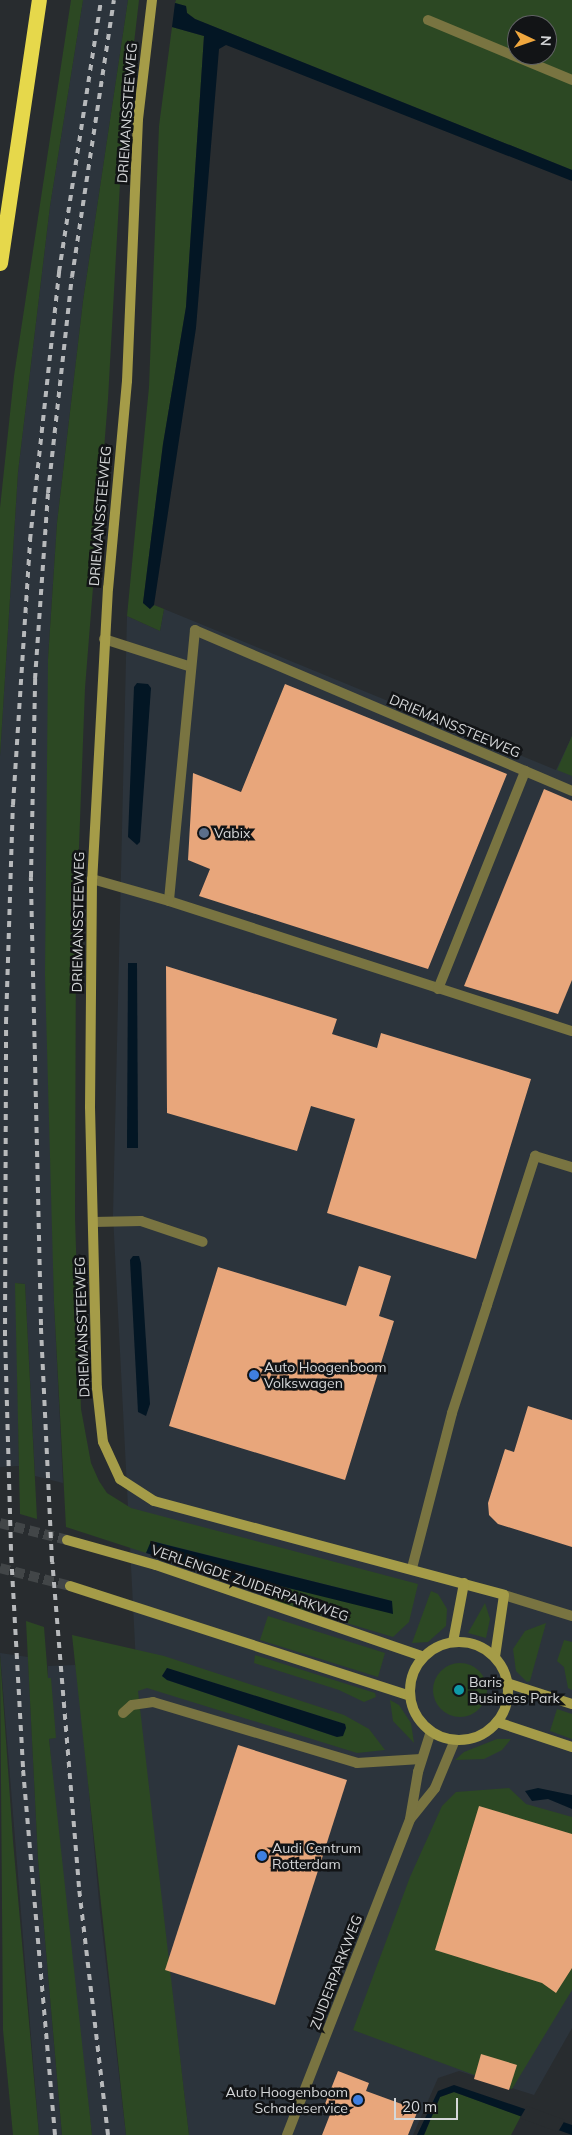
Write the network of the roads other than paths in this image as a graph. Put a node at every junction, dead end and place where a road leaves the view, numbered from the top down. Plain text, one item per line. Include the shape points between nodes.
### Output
1 (40, 0) edge
2 (152, 0) edge
3 (428, 20) dead end
4 (572, 80) edge
5 (0, 263) edge
6 (104, 639) junction
7 (191, 667) junction
8 (525, 771) junction
9 (572, 791) edge
10 (92, 878) junction
11 (169, 902) junction
12 (438, 989) junction
13 (572, 1031) edge
14 (572, 1167) edge
15 (93, 1222) junction
16 (203, 1242) dead end
17 (67, 1540) tunnel mouth
18 (412, 1568) junction
19 (464, 1584) junction
20 (70, 1586) tunnel mouth
21 (504, 1596) junction
22 (572, 1616) edge
23 (453, 1642) junction
24 (424, 1657) junction
25 (495, 1657) junction
26 (508, 1683) junction
27 (410, 1696) junction
28 (572, 1704) edge
29 (124, 1713) dead end
30 (497, 1722) junction
31 (431, 1731) junction
32 (455, 1740) junction
33 (572, 1747) edge
34 (422, 1759) junction
35 (410, 1819) junction
36 (287, 2135) edge

1 - 5 highway
2 - 6 main road, DRIEMANSSTEEWEG via 138,119 127,381
3 - 4 street
6 - 7 street
6 - 10 main road, DRIEMANSSTEEWEG
7 - 8 street, DRIEMANSSTEEWEG via 195,630
7 - 11 street, DRIEMANSSTEEWEG
8 - 9 street, DRIEMANSSTEEWEG
8 - 12 street, DRIEMANSSTEEWEG
10 - 11 street
10 - 15 main road, DRIEMANSSTEEWEG
11 - 12 street
12 - 13 street
14 - 18 street via 535,1156 452,1413
15 - 16 street via 141,1221
15 - 18 main road, DRIEMANSSTEEWEG via 99,1418 107,1456 120,1480 135,1492 183,1511
17 - 24 main road, VERLENGDE ZUIDERPARKWEG via 156,1565
18 - 19 main road, DRIEMANSSTEEWEG
19 - 21 main road, DRIEMANSSTEEWEG
19 - 23 main road
20 - 27 main road
21 - 22 street, DRIEMANSSTEEWEG
21 - 25 main road
23 - 24 main road via 437,1647
23 - 25 main road via 480,1646
24 - 27 main road via 413,1675
25 - 26 main road
26 - 28 main road
26 - 30 main road via 506,1707
27 - 31 main road via 417,1716
29 - 34 street via 132,1704 153,1702 357,1763
30 - 32 main road via 478,1736
30 - 33 main road
31 - 32 main road
31 - 34 street, ZUIDERPARKWEG
32 - 35 street, ZUIDERPARKWEG via 435,1788
34 - 35 street, ZUIDERPARKWEG
35 - 36 street, ZUIDERPARKWEG

